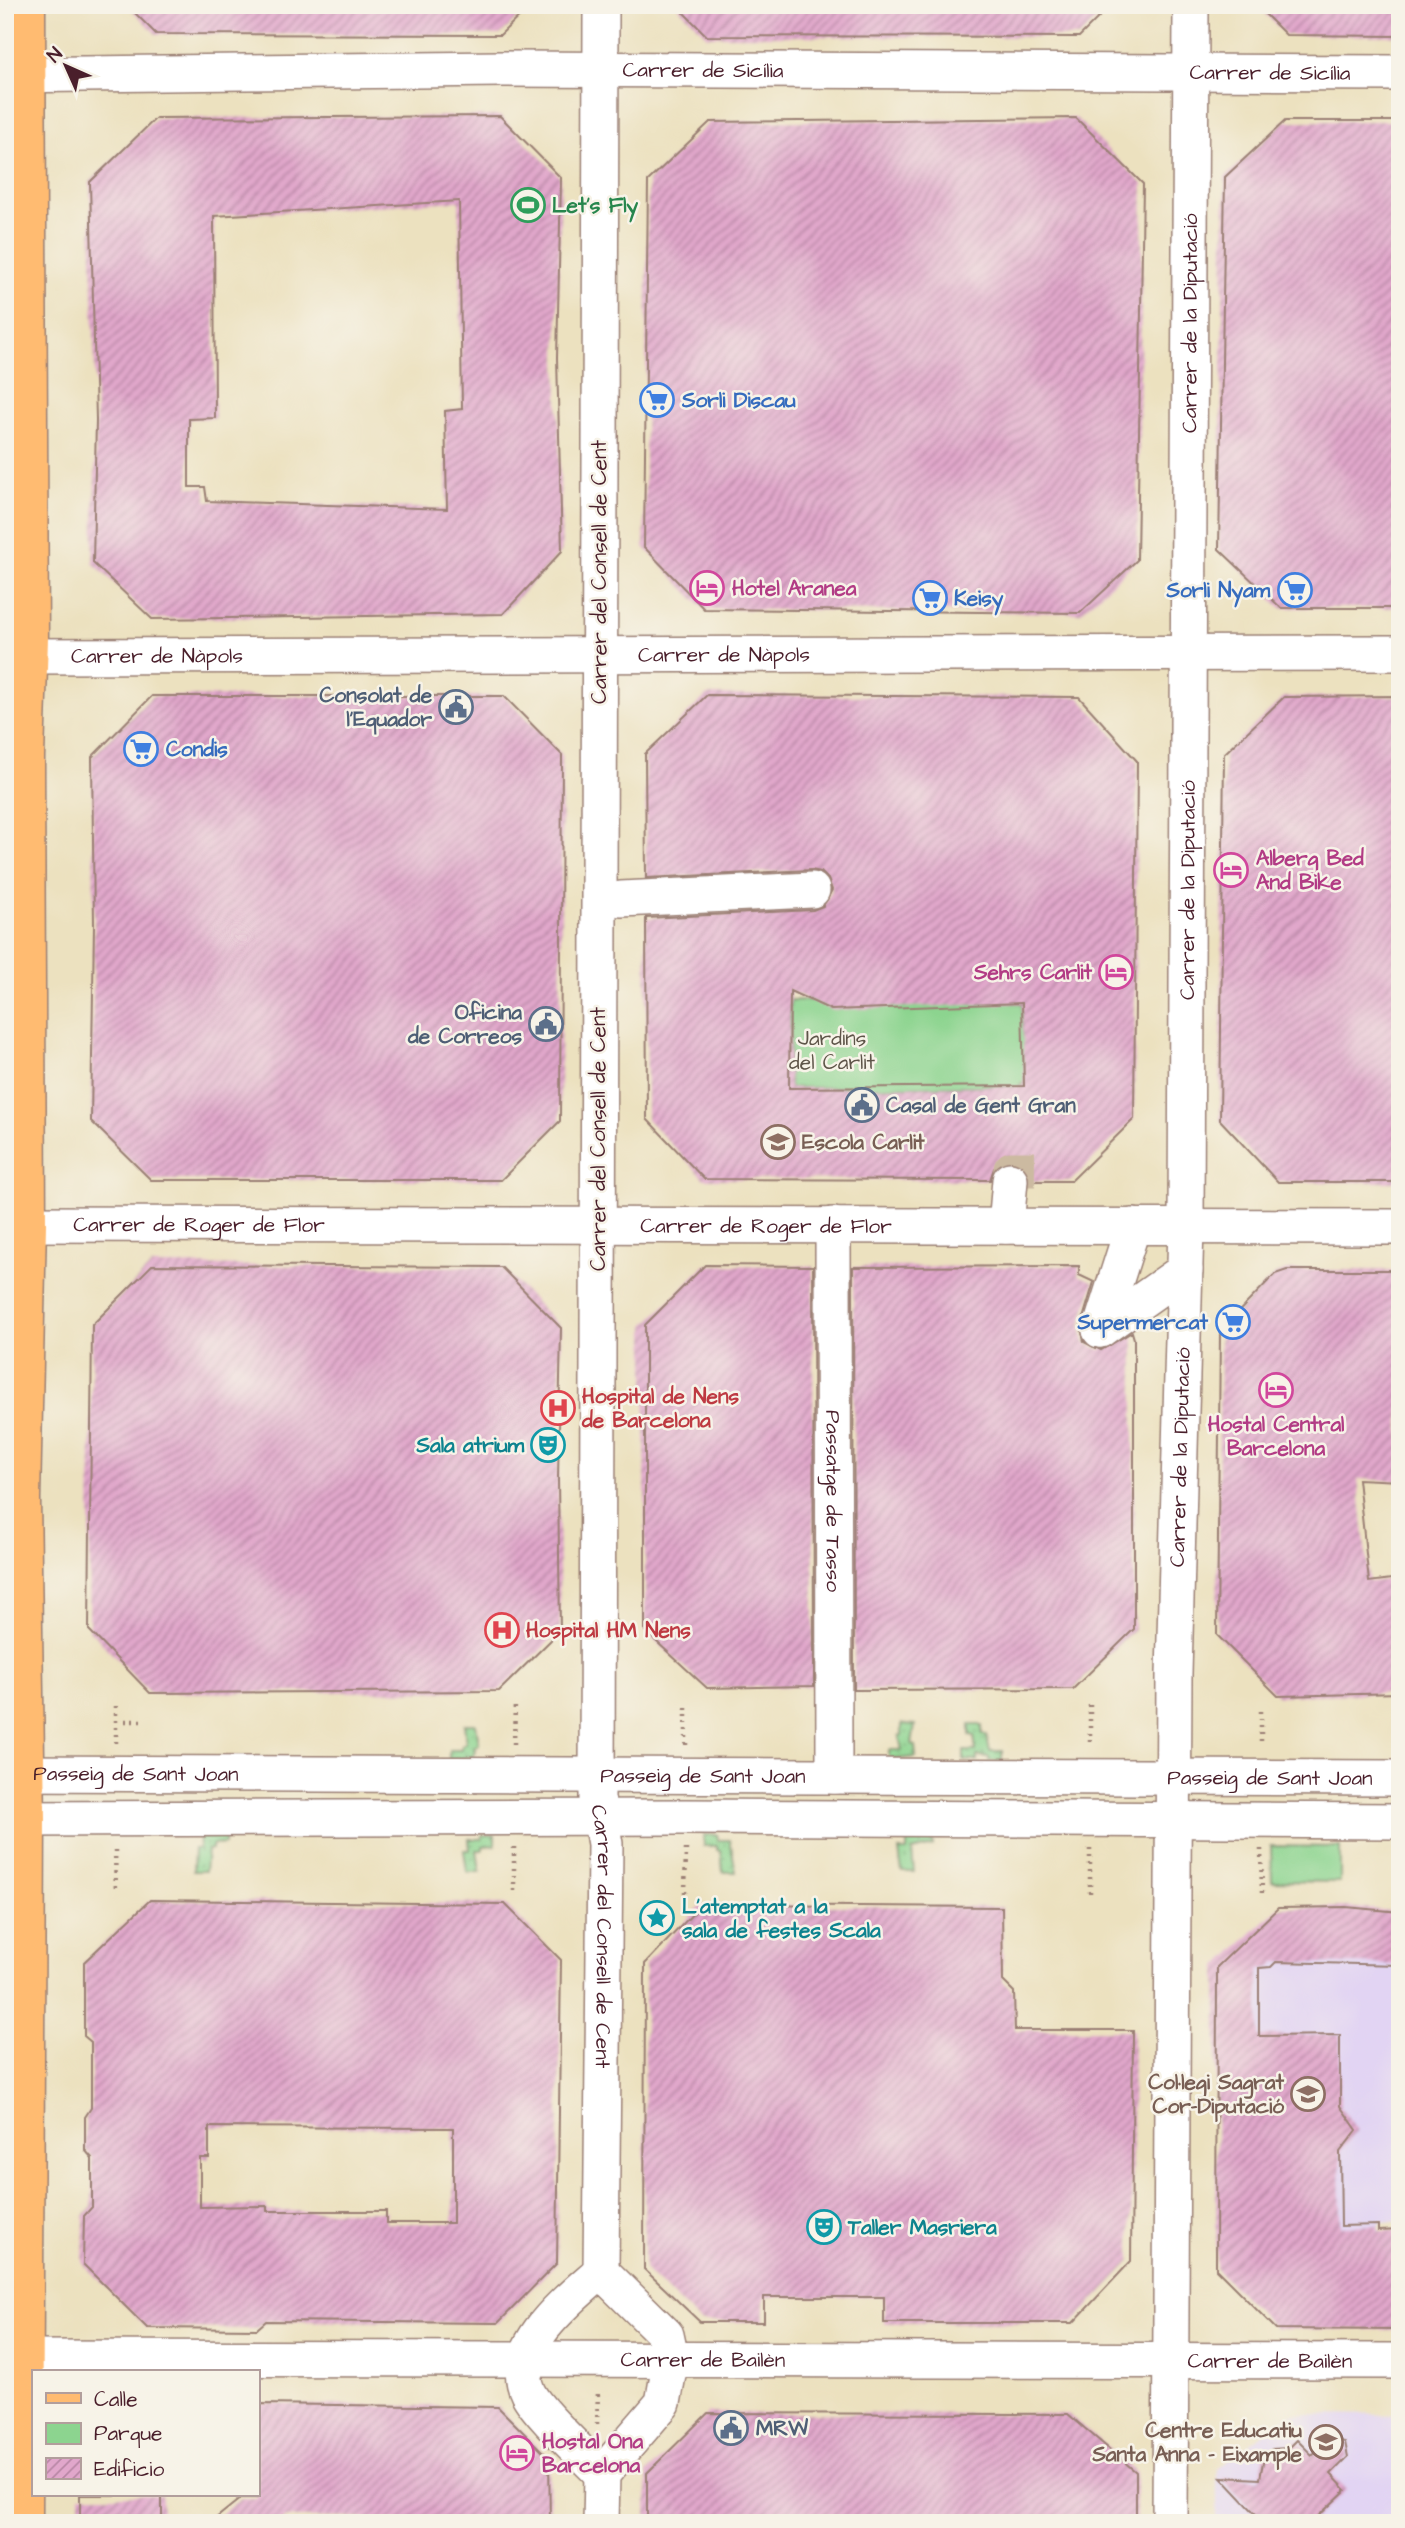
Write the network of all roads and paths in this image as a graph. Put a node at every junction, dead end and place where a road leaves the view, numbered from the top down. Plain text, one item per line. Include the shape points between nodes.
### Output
1 (26, 5) edge
2 (601, 5) edge
3 (1191, 5) edge
4 (601, 70) junction
5 (1191, 72) junction
6 (1400, 73) edge
7 (16, 75) edge
8 (1400, 653) edge
9 (1188, 654) junction
10 (599, 655) junction
11 (17, 656) edge
12 (812, 890) dead end
13 (621, 899) dead end
14 (1022, 1180) dead end
15 (16, 1224) edge
16 (597, 1225) junction
17 (833, 1225) junction
18 (1018, 1226) junction
19 (1133, 1226) junction
20 (1186, 1226) junction
21 (1400, 1227) edge
22 (1185, 1270) junction
23 (117, 1703) dead end
24 (515, 1703) dead end
25 (686, 1703) dead end
26 (1090, 1705) dead end
27 (1261, 1711) dead end
28 (125, 1721) dead end
29 (143, 1721) dead end
30 (514, 1749) dead end
31 (116, 1750) dead end
32 (685, 1750) dead end
33 (1261, 1750) dead end
34 (1090, 1751) dead end
35 (15, 1772) edge
36 (597, 1774) junction
37 (834, 1776) junction
38 (1174, 1777) junction
39 (1400, 1778) edge
40 (16, 1819) edge
41 (598, 1819) junction
42 (1173, 1821) junction
43 (1400, 1821) edge
44 (514, 1835) dead end
45 (1261, 1836) dead end
46 (115, 1843) dead end
47 (686, 1845) dead end
48 (1090, 1846) dead end
49 (514, 1891) dead end
50 (116, 1892) dead end
51 (685, 1893) dead end
52 (1090, 1894) dead end
53 (1262, 1894) dead end
54 (601, 2272) junction
55 (15, 2358) edge
56 (671, 2358) junction
57 (526, 2360) junction
58 (1169, 2360) junction
59 (1400, 2361) edge
60 (602, 2473) junction
61 (23, 2523) edge
62 (601, 2523) edge
63 (1170, 2523) edge

1 - 7 main road
2 - 4 street, Carrer del Consell de Cent
3 - 5 street, Carrer de la Diputació
4 - 5 street, Carrer de Sicília
4 - 7 street, Carrer de Sicília
4 - 10 street, Carrer del Consell de Cent
5 - 6 street, Carrer de Sicília
5 - 9 street, Carrer de la Diputació
7 - 11 main road
8 - 9 street, Carrer de Nàpols
9 - 10 street, Carrer de Nàpols
9 - 20 street, Carrer de la Diputació
10 - 11 street, Carrer de Nàpols
10 - 16 street, Carrer del Consell de Cent
11 - 15 main road via 25,756
12 - 13 street
14 - 18 street
15 - 16 street, Carrer de Roger de Flor
15 - 35 main road via 21,1499
16 - 17 street, Carrer de Roger de Flor
16 - 36 street, Carrer del Consell de Cent
17 - 18 street, Carrer de Roger de Flor
17 - 37 street, Passatge de Tasso
18 - 19 street, Carrer de Roger de Flor
19 - 20 street, Carrer de Roger de Flor
19 - 22 street via 1100,1330
20 - 21 street, Carrer de Roger de Flor
20 - 22 street, Carrer de la Diputació
22 - 38 street, Carrer de la Diputació
23 - 31 path, Passeig de Sant Joan
24 - 30 path
25 - 32 path, Passeig de Sant Joan
26 - 34 path
27 - 33 path, Passeig de Sant Joan
28 - 29 path
35 - 36 street, Passeig de Sant Joan
35 - 40 main road
36 - 37 street, Passeig de Sant Joan
36 - 41 street, Carrer del Consell de Cent
37 - 38 street, Passeig de Sant Joan
38 - 39 street, Passeig de Sant Joan
38 - 42 street, Carrer de la Diputació
40 - 41 street, Passeig de Sant Joan
40 - 55 main road
41 - 42 street, Passeig de Sant Joan
41 - 54 street, Carrer del Consell de Cent via 605,1844
42 - 43 street, Passeig de Sant Joan
42 - 58 street
44 - 49 path
45 - 53 path
46 - 50 path
47 - 51 path
48 - 52 path
54 - 56 street via 666,2335
54 - 57 street via 537,2334 527,2348
55 - 57 street, Carrer de Bailèn
55 - 61 main road
56 - 57 street, Carrer de Bailèn
56 - 58 street, Carrer de Bailèn
56 - 60 street via 663,2403
57 - 60 street via 529,2395
58 - 59 street, Carrer de Bailèn
58 - 63 street
60 - 62 street

